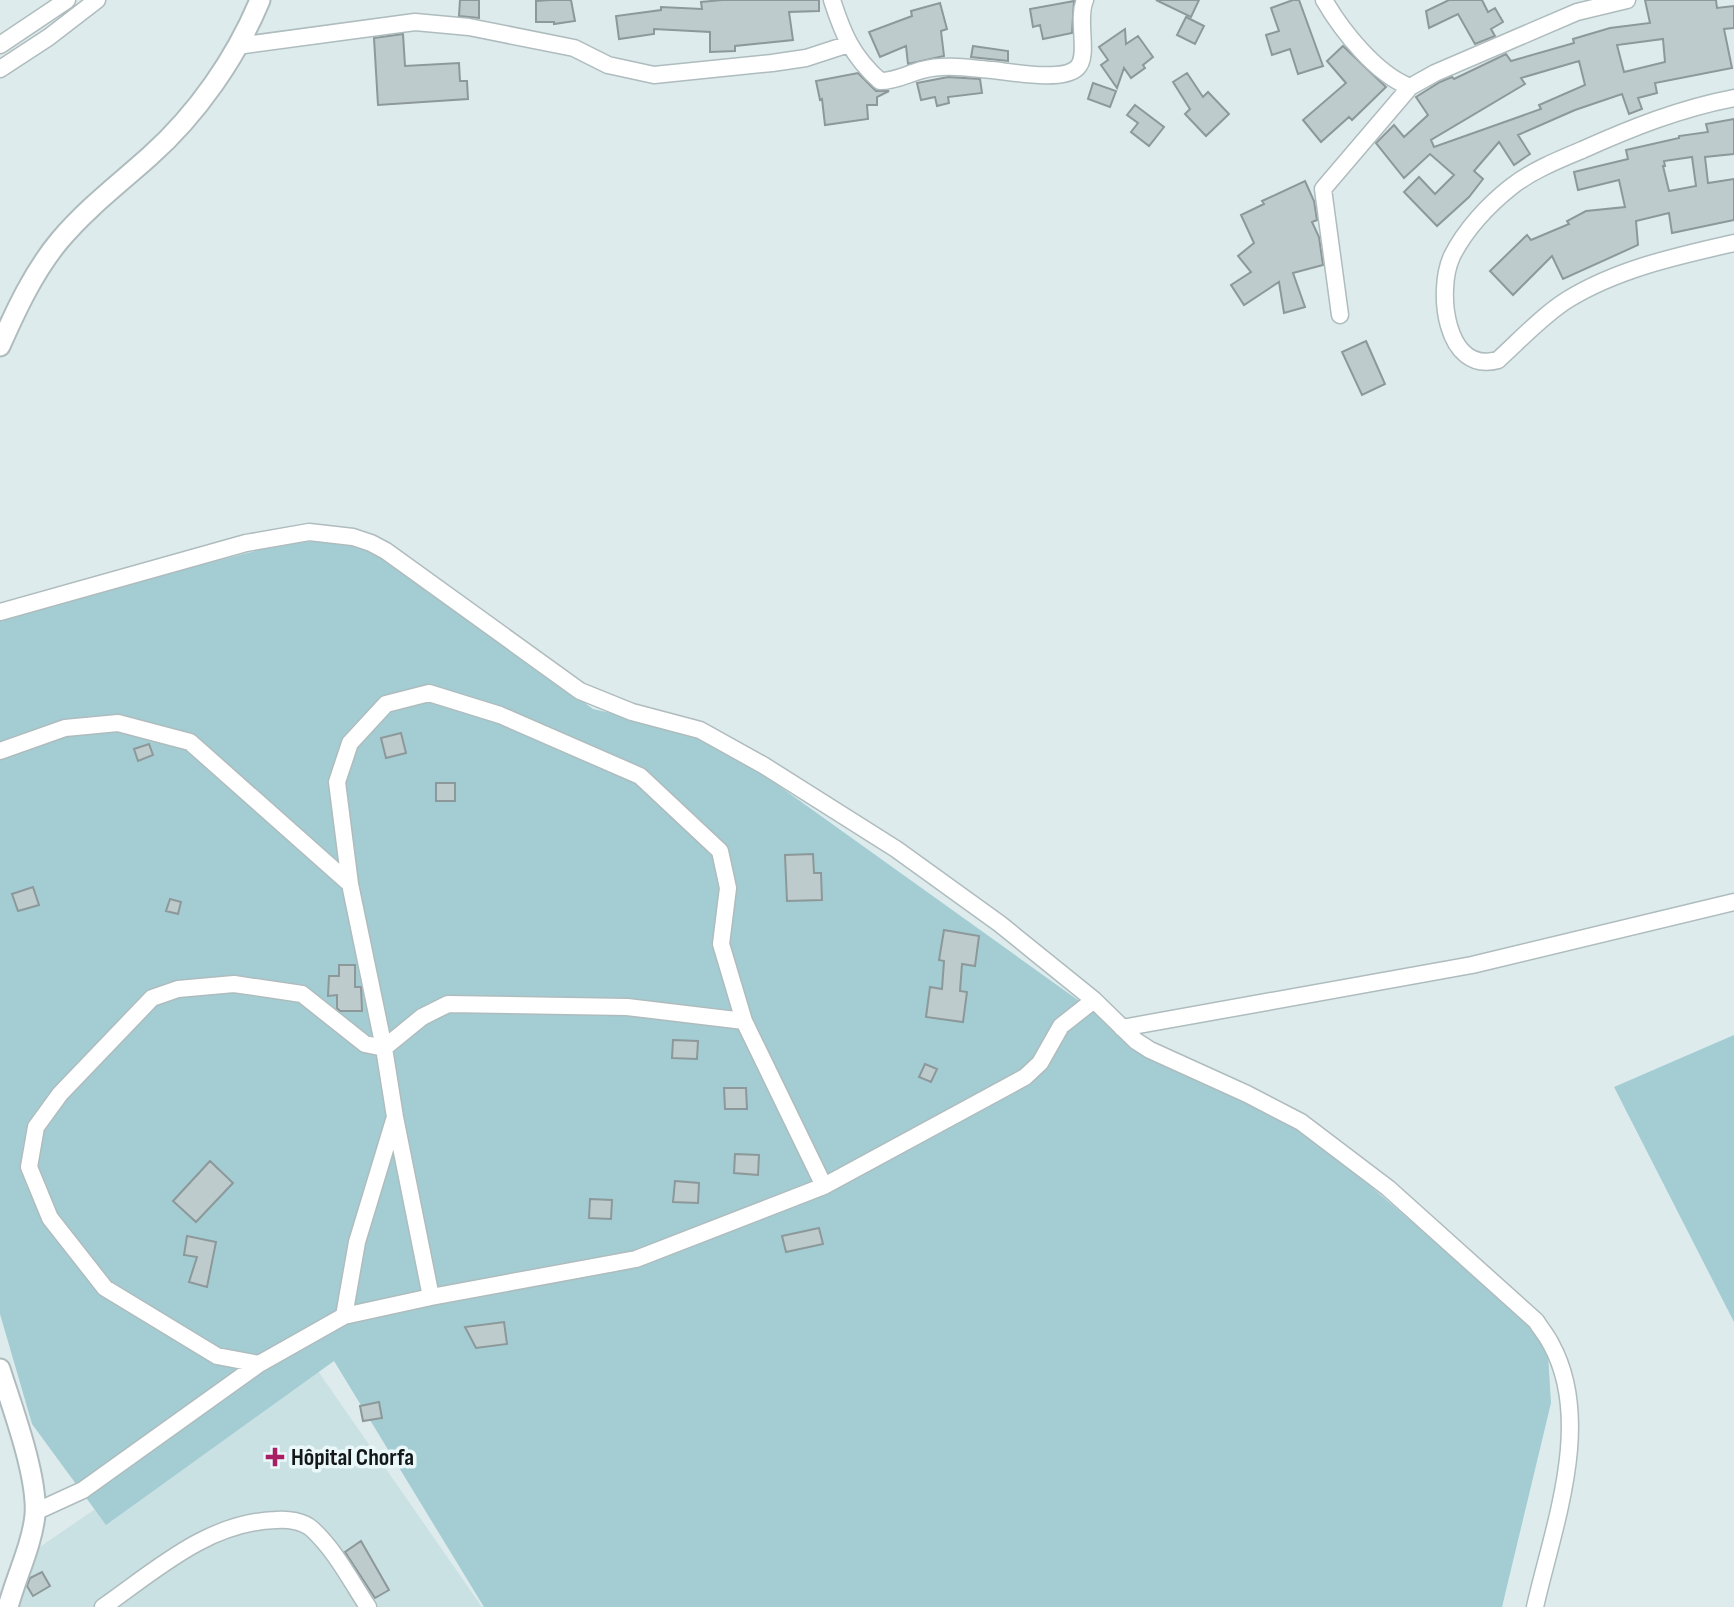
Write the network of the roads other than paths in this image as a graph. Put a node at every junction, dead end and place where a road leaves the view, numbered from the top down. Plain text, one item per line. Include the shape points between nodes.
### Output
1 (66, 0) edge
2 (97, 0) edge
3 (260, 0) edge
4 (832, 0) edge
5 (1085, 0) edge
6 (1628, 0) edge
7 (1327, 2) edge
8 (849, 44) junction
9 (0, 45) edge
10 (237, 46) junction
11 (0, 69) edge
12 (1410, 86) junction
13 (1734, 98) edge
14 (1734, 243) edge
15 (1340, 316) dead end
16 (0, 346) edge
17 (0, 612) edge
18 (0, 751) edge
19 (350, 884) junction
20 (1734, 902) edge
21 (1094, 1000) junction
22 (744, 1021) junction
23 (1122, 1028) junction
24 (384, 1048) junction
25 (395, 1117) junction
26 (824, 1186) junction
27 (431, 1297) junction
28 (344, 1316) junction
29 (259, 1364) junction
30 (0, 1369) edge
31 (35, 1512) junction
32 (24, 1553) junction
33 (0, 1587) edge
34 (8, 1607) edge
35 (103, 1607) edge
36 (368, 1607) edge
37 (1535, 1607) edge

1 - 9 street
2 - 11 street
3 - 10 main road
4 - 8 street
5 - 8 street via 1081,8 1083,59 1076,69 1062,74 952,66 880,81
6 - 12 street via 1577,12
7 - 12 street via 1381,70
8 - 10 street via 806,58 654,75 608,65 575,48 468,27 415,22
10 - 16 main road via 190,116 58,242 20,302
12 - 15 street via 1323,189
13 - 14 street via 1701,104 1623,132 1512,186 1473,224 1453,254 1444,283 1447,320 1453,339 1467,355 1488,363 1498,360 1564,302 1589,287 1673,257
17 - 21 street via 246,543 309,532 335,533 371,543 580,691 632,712 701,730 885,842 1000,924
18 - 19 street via 65,728 118,723 190,742
19 - 22 street via 337,782 350,743 386,704 429,693 500,715 640,776 720,851 728,888 721,944
19 - 24 street
20 - 23 street via 1472,965
21 - 23 street
21 - 26 street via 1061,1026 1040,1063 1025,1077
22 - 24 street via 627,1007 448,1004 422,1017
22 - 26 street
23 - 37 street via 1150,1051 1301,1122 1388,1188 1536,1321 1552,1345 1566,1386 1569,1453
24 - 25 street
24 - 29 street via 365,1044 302,994 234,984 178,989 152,998 60,1094 36,1127 29,1167 50,1218 106,1288 217,1356
25 - 27 street
25 - 28 street via 357,1242
26 - 27 street via 636,1259
27 - 28 street
28 - 29 street
29 - 31 street via 83,1490
30 - 31 main road via 22,1443
31 - 32 main road
32 - 33 main road
32 - 34 main road
35 - 36 street via 201,1539 248,1523 288,1519 310,1527

